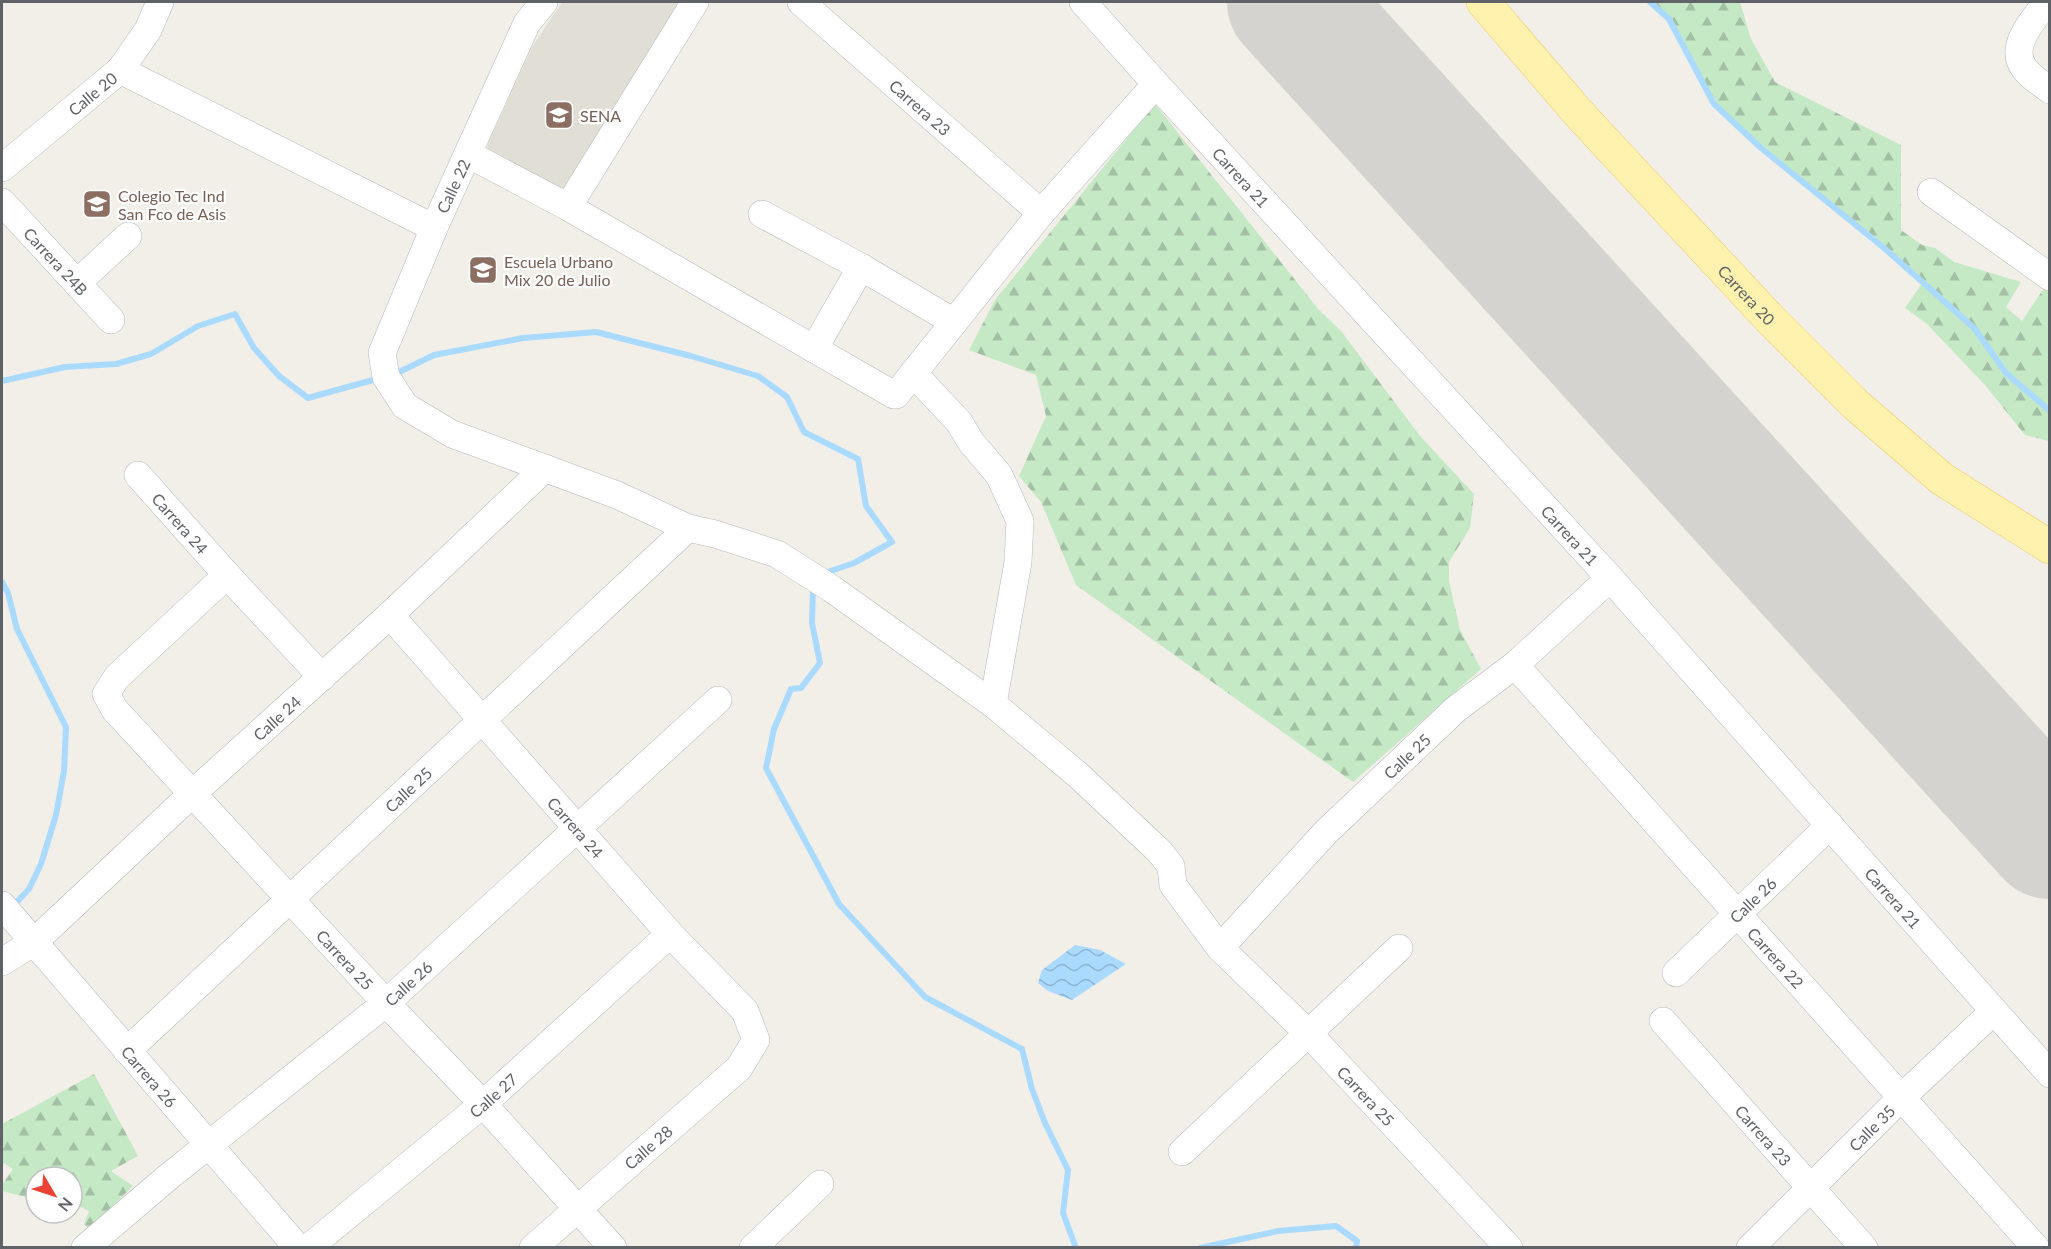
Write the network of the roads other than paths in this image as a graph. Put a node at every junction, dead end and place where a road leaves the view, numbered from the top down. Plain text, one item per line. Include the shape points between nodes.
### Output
1 (160, 2) edge
2 (544, 2) edge
3 (695, 2) edge
4 (801, 2) edge
5 (1083, 2) edge
6 (1483, 2) edge
7 (2047, 2) edge
8 (120, 70) junction
9 (1156, 84) junction
10 (2049, 90) edge
11 (468, 154) junction
12 (2, 168) edge
13 (1931, 192) dead end
14 (2, 202) edge
15 (568, 207) junction
16 (1041, 213) junction
17 (762, 214) dead end
18 (434, 228) junction
19 (128, 236) dead end
20 (861, 267) junction
21 (2049, 277) edge
22 (77, 284) junction
23 (111, 320) dead end
24 (954, 322) junction
25 (814, 349) junction
26 (913, 373) junction
27 (386, 377) joint
28 (545, 468) junction
29 (138, 475) dead end
30 (688, 528) junction
31 (2049, 547) edge
32 (227, 575) junction
33 (1610, 578) junction
34 (390, 615) junction
35 (1515, 665) junction
36 (322, 677) junction
37 (718, 700) dead end
38 (993, 704) junction
39 (482, 718) junction
40 (193, 793) junction
41 (1830, 825) junction
42 (576, 828) junction
43 (290, 900) junction
44 (2, 904) edge
45 (1736, 914) junction
46 (670, 934) junction
47 (34, 942) junction
48 (1220, 948) junction
49 (1399, 948) dead end
50 (2, 962) edge
51 (1676, 973) dead end
52 (386, 1003) junction
53 (1994, 1011) junction
54 (1663, 1021) dead end
55 (1309, 1034) junction
56 (756, 1040) joint
57 (127, 1051) junction
58 (2049, 1074) edge
59 (1901, 1098) junction
60 (483, 1104) junction
61 (208, 1146) junction
62 (1182, 1152) dead end
63 (820, 1184) dead end
64 (1810, 1188) junction
65 (576, 1209) junction
66 (85, 1248) edge
67 (298, 1248) edge
68 (308, 1248) edge
69 (533, 1248) edge
70 (613, 1248) edge
71 (753, 1248) edge
72 (1509, 1248) edge
73 (1750, 1248) edge
74 (1864, 1248) edge
75 (2036, 1248) edge

1 - 8 street, Calle 20 via 148,30
2 - 11 street, Calle 22 via 527,23
3 - 15 street
4 - 16 street, Carrera 23
5 - 9 street, Carrera 21
6 - 31 main road, Carrera 20 via 1581,116 1769,318 1855,404 1942,479
7 - 10 street via 2021,38 2019,54 2025,70
8 - 12 street, Calle 20
8 - 18 street
9 - 16 street
9 - 33 street, Carrera 21
11 - 15 street
11 - 18 street, Calle 22
13 - 21 street
14 - 22 street, Carrera 24B
15 - 25 street
16 - 24 street
17 - 20 street
18 - 27 street, Calle 22 via 382,353
19 - 22 street
20 - 24 street
20 - 25 street
22 - 23 street, Carrera 24B
24 - 26 street
25 - 26 street via 891,395
26 - 38 street via 959,422 999,475 1020,521 1018,562
27 - 28 street, Carrera 25 via 405,406 452,434
28 - 30 street, Carrera 25
28 - 34 street, Calle 24
29 - 32 street, Carrera 24
30 - 38 street, Carrera 25 via 777,554
30 - 39 street, Calle 25
32 - 36 street, Carrera 24
32 - 40 street, Carrera 25 via 117,677 106,694 114,710
33 - 35 street, Calle 25
33 - 41 street, Carrera 21
34 - 36 street, Calle 24
34 - 39 street, Carrera 24
35 - 45 street, Carrera 22
35 - 48 street, Calle 25 via 1456,709 1326,832
36 - 40 street, Calle 24
37 - 42 street, Calle 26
38 - 48 street, Carrera 25 via 1078,775 1159,851 1171,866 1173,885
39 - 42 street, Carrera 24
39 - 43 street, Calle 25
40 - 43 street, Carrera 25
40 - 47 street, Calle 24
41 - 45 street, Calle 26
41 - 53 street, Carrera 21
42 - 46 street, Carrera 24
42 - 52 street, Calle 26
43 - 52 street, Carrera 25
43 - 57 street, Calle 25
44 - 47 street, Carrera 26
45 - 51 street, Calle 26
45 - 59 street, Carrera 22
46 - 56 street, Carrera 24 via 745,1011
46 - 60 street, Calle 27
47 - 50 street, Calle 24
47 - 57 street, Carrera 26
48 - 55 street, Carrera 25
49 - 55 street
52 - 60 street, Carrera 25
52 - 61 street, Calle 26
53 - 58 street, Carrera 21
53 - 59 street, Calle 35
54 - 64 street, Carrera 23
55 - 62 street
55 - 72 street, Carrera 25
56 - 65 street, Calle 28 via 739,1068
57 - 61 street, Carrera 26
59 - 64 street, Calle 35
59 - 75 street, Carrera 22
60 - 65 street, Carrera 25
60 - 68 street, Calle 27
61 - 66 street, Calle 26
61 - 67 street, Carrera 26
63 - 71 street
64 - 73 street, Calle 35
64 - 74 street, Carrera 23
65 - 69 street, Calle 28
65 - 70 street, Carrera 25

